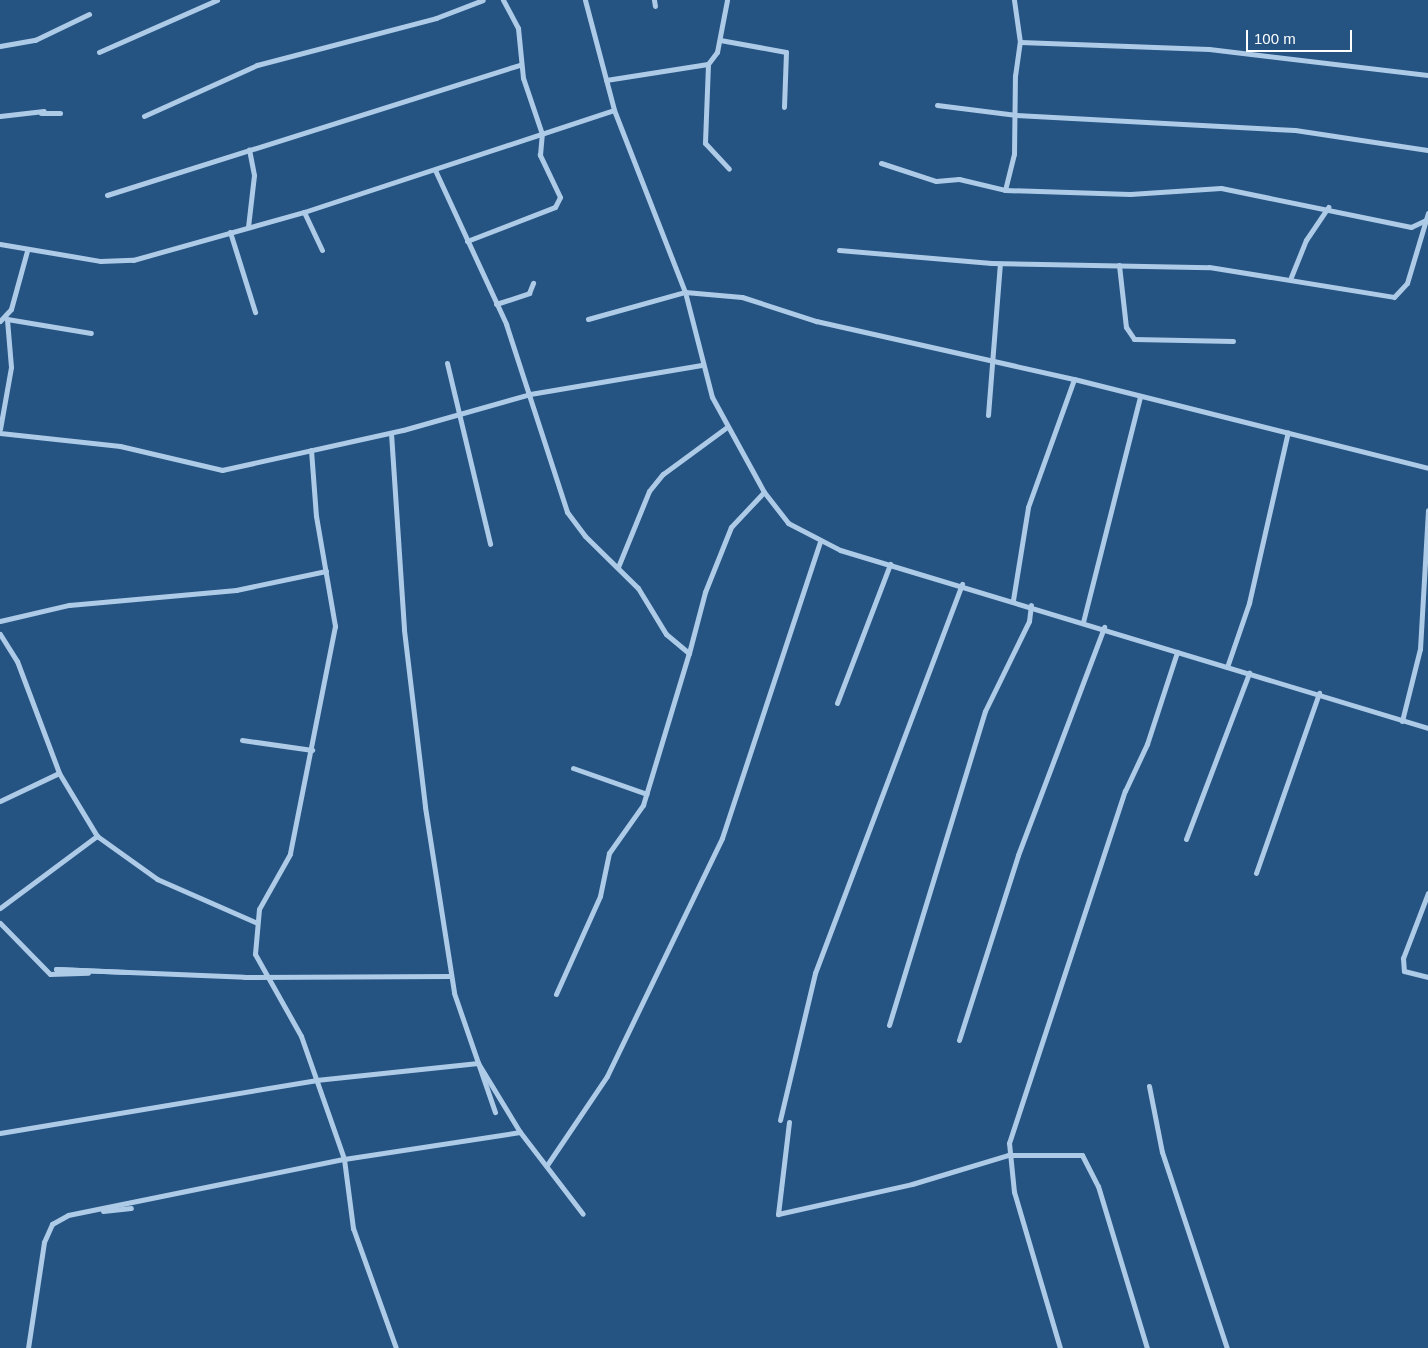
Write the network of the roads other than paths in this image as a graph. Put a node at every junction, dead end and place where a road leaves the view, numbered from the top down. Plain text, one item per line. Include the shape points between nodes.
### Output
1 (217, 0) edge
2 (483, 0) edge
3 (503, 0) edge
4 (585, 0) edge
5 (727, 0) edge
6 (1014, 0) edge
7 (89, 14) dead end
8 (720, 40) junction
9 (1020, 42) junction
10 (0, 46) edge
11 (99, 52) dead end
12 (708, 64) junction
13 (520, 65) junction
14 (1428, 74) edge
15 (606, 80) junction
16 (936, 105) dead end
17 (784, 107) dead end
18 (614, 110) junction
19 (44, 111) dead end
20 (27, 113) junction
21 (60, 113) dead end
22 (1016, 115) junction
23 (0, 116) edge
24 (144, 116) dead end
25 (542, 134) junction
26 (248, 149) junction
27 (1428, 150) edge
28 (881, 163) dead end
29 (729, 169) dead end
30 (435, 170) junction
31 (1005, 190) junction
32 (107, 195) dead end
33 (1328, 207) junction
34 (304, 212) junction
35 (1428, 212) edge
36 (1426, 220) junction
37 (248, 227) junction
38 (230, 232) junction
39 (467, 241) junction
40 (0, 244) edge
41 (322, 250) dead end
42 (839, 250) dead end
43 (27, 251) junction
44 (1000, 263) junction
45 (1119, 265) junction
46 (1291, 278) dead end
47 (533, 283) dead end
48 (685, 292) junction
49 (496, 304) junction
50 (255, 312) dead end
51 (7, 319) junction
52 (588, 319) dead end
53 (0, 321) edge
54 (92, 332) dead end
55 (1233, 341) dead end
56 (992, 361) junction
57 (447, 364) dead end
58 (702, 365) junction
59 (1074, 380) junction
60 (530, 394) junction
61 (1140, 396) junction
62 (988, 415) dead end
63 (727, 427) junction
64 (0, 431) edge
65 (1288, 432) junction
66 (391, 433) junction
67 (311, 450) junction
68 (1428, 468) edge
69 (764, 492) junction
70 (1428, 510) edge
71 (820, 542) junction
72 (490, 544) dead end
73 (890, 564) junction
74 (618, 567) junction
75 (326, 572) junction
76 (962, 584) junction
77 (1013, 600) junction
78 (1032, 606) junction
79 (0, 621) edge
80 (1083, 622) junction
81 (1104, 628) junction
82 (0, 634) edge
83 (1177, 652) junction
84 (689, 653) junction
85 (1227, 667) junction
86 (1249, 673) junction
87 (1319, 693) junction
88 (837, 703) dead end
89 (1402, 721) dead end
90 (1428, 728) edge
91 (242, 740) dead end
92 (312, 750) junction
93 (572, 768) dead end
94 (59, 773) junction
95 (647, 794) junction
96 (0, 801) edge
97 (97, 836) junction
98 (1186, 839) dead end
99 (1256, 873) dead end
100 (1428, 893) edge
101 (0, 908) edge
102 (255, 922) junction
103 (0, 924) edge
104 (56, 969) junction
105 (126, 972) dead end
106 (451, 976) junction
107 (265, 977) junction
108 (1428, 977) edge
109 (556, 994) dead end
110 (889, 1025) dead end
111 (959, 1040) dead end
112 (316, 1080) junction
113 (1149, 1086) dead end
114 (494, 1112) dead end
115 (780, 1120) dead end
116 (789, 1122) dead end
117 (0, 1132) edge
118 (520, 1132) junction
119 (1008, 1155) junction
120 (344, 1159) junction
121 (547, 1165) junction
122 (131, 1208) dead end
123 (583, 1214) dead end
124 (68, 1215) junction
125 (28, 1348) edge
126 (396, 1348) edge
127 (1060, 1348) edge
128 (1147, 1348) edge
129 (1227, 1348) edge

1 - 11 street
2 - 24 street via 436,18 257,65
3 - 13 street via 518,28
4 - 15 street
5 - 8 street
6 - 9 street
7 - 10 street via 35,40
8 - 12 street
8 - 17 street via 786,52
9 - 14 street via 1209,49
9 - 22 street via 1015,76
12 - 15 street
12 - 29 street via 705,143
13 - 25 street
13 - 26 street
15 - 18 street
16 - 22 street
18 - 25 street
18 - 48 street
19 - 20 street
20 - 21 street
20 - 23 street
22 - 27 street via 1295,130
22 - 31 street via 1014,154
25 - 30 street
25 - 39 street via 540,155 560,191 559,203
26 - 32 street
26 - 37 street via 254,175
28 - 31 street via 936,181 959,179
30 - 34 street
30 - 39 street
31 - 33 street via 1130,194 1221,188
33 - 36 street via 1411,227
33 - 46 street via 1306,240
34 - 37 street
34 - 41 street
35 - 36 street
36 - 45 street via 1407,283 1394,297 1255,271
37 - 38 street
38 - 43 street via 133,260 100,261
38 - 50 street
39 - 49 street
40 - 43 street
42 - 44 street
43 - 51 street
44 - 45 street
44 - 56 street
45 - 55 street via 1126,327 1134,339
47 - 49 street via 530,292
48 - 52 street
48 - 56 street via 742,296 816,321
48 - 58 street
49 - 60 street
51 - 53 street
51 - 54 street
51 - 64 street via 11,367
56 - 59 street
56 - 62 street
57 - 72 street
58 - 60 street
58 - 63 street
59 - 61 street
59 - 77 street via 1028,508
60 - 66 street
60 - 74 street via 568,512 585,536
61 - 65 street
61 - 80 street
63 - 69 street
63 - 74 street via 663,474 650,491
64 - 67 street via 120,446 222,470
65 - 68 street
65 - 85 street via 1249,603
66 - 67 street
66 - 106 street via 404,630
67 - 75 street
69 - 71 street via 788,523
69 - 84 street via 731,527 705,592
70 - 89 street via 1420,649
71 - 73 street
71 - 121 street via 722,838 607,1076
73 - 76 street
73 - 88 street
74 - 84 street via 638,588 666,634
75 - 79 street via 236,590 69,604
75 - 92 street via 335,626
76 - 77 street
76 - 115 street via 815,973
77 - 78 street
78 - 80 street
78 - 110 street via 1029,621 984,711
80 - 81 street
81 - 83 street
81 - 111 street via 1018,855
82 - 94 street via 17,661
83 - 85 street
83 - 119 street via 1012,1124
84 - 95 street
85 - 86 street
86 - 87 street
86 - 98 street
87 - 90 street
87 - 99 street
91 - 92 street
92 - 102 street via 290,854
93 - 95 street
94 - 96 street
94 - 97 street
95 - 109 street via 640,811 609,853 600,896
97 - 101 street
97 - 102 street via 157,878
100 - 108 street via 1403,958 1404,971
102 - 107 street via 256,954
103 - 104 street via 50,974 106,973
104 - 105 street
104 - 107 street
106 - 107 street
106 - 114 street
107 - 112 street via 301,1036
112 - 117 street
112 - 118 street via 478,1063
112 - 120 street
113 - 129 street via 1162,1152
116 - 119 street via 778,1214 912,1184
118 - 120 street
118 - 121 street
119 - 127 street via 1014,1192
119 - 128 street via 1082,1154 1098,1186
120 - 124 street
120 - 126 street via 353,1228
121 - 123 street
122 - 124 street
124 - 125 street via 52,1224 44,1242

